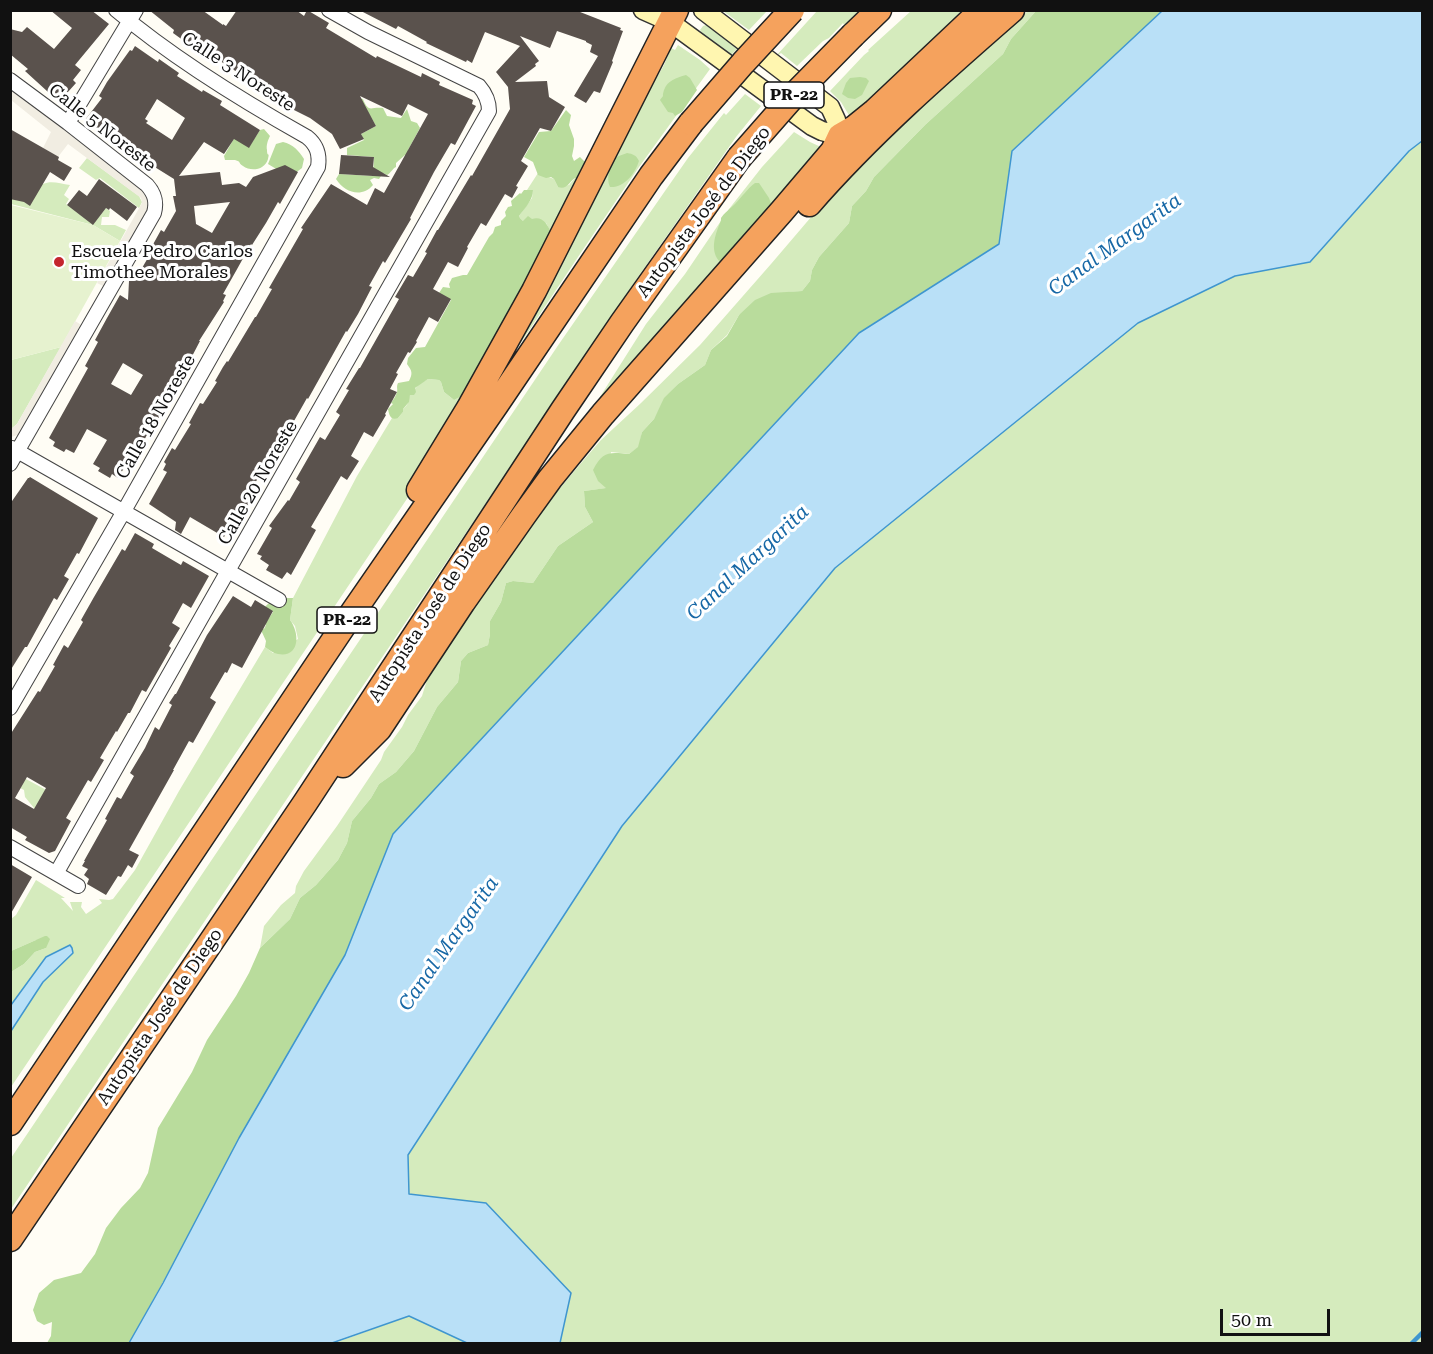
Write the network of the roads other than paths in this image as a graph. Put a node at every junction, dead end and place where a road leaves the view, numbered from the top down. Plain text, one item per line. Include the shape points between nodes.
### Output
1 (116, 10) edge
2 (329, 10) edge
3 (643, 10) edge
4 (703, 10) edge
5 (792, 10) edge
6 (879, 10) edge
7 (982, 10) edge
8 (1012, 10) edge
9 (133, 16) edge
10 (673, 16) edge
11 (10, 80) edge
12 (68, 123) junction
13 (840, 136) junction
14 (313, 142) joint
15 (14, 449) edge
16 (10, 464) edge
17 (124, 511) junction
18 (524, 515) junction
19 (228, 571) junction
20 (279, 600) dead end
21 (344, 625) junction
22 (11, 707) edge
23 (305, 803) junction
24 (10, 847) edge
25 (57, 873) junction
26 (78, 886) dead end
27 (10, 1123) edge
28 (10, 1239) edge

1 - 9 street, Calle 3 Noreste
2 - 19 street, Calle 20 Noreste via 479,86 487,97 489,111
3 - 10 main road
4 - 13 main road via 830,107
5 - 21 highway, PR-22, bridge via 691,123 651,176
6 - 23 highway, Autopista José de Diego / PR-22, bridge via 796,93 739,158 576,390
7 - 13 highway via 875,111
8 - 18 highway via 867,142 552,489
9 - 12 street
9 - 14 street, Calle 3 Noreste via 211,80
10 - 13 main road via 813,126
10 - 21 highway via 470,408 364,569
11 - 12 street, Calle 5 Noreste
12 - 15 street, Calle 5 Noreste via 147,185 156,207
13 - 18 highway via 833,152 603,414
14 - 17 street, Calle 18 Noreste via 319,158 315,175
15 - 16 street
15 - 17 street
17 - 19 street
17 - 22 street, Calle 18 Noreste
18 - 23 highway via 379,729
19 - 20 street
19 - 25 street, Calle 20 Noreste
21 - 27 highway, PR-22
23 - 28 highway, Autopista José de Diego / PR-22
24 - 25 street
25 - 26 street

